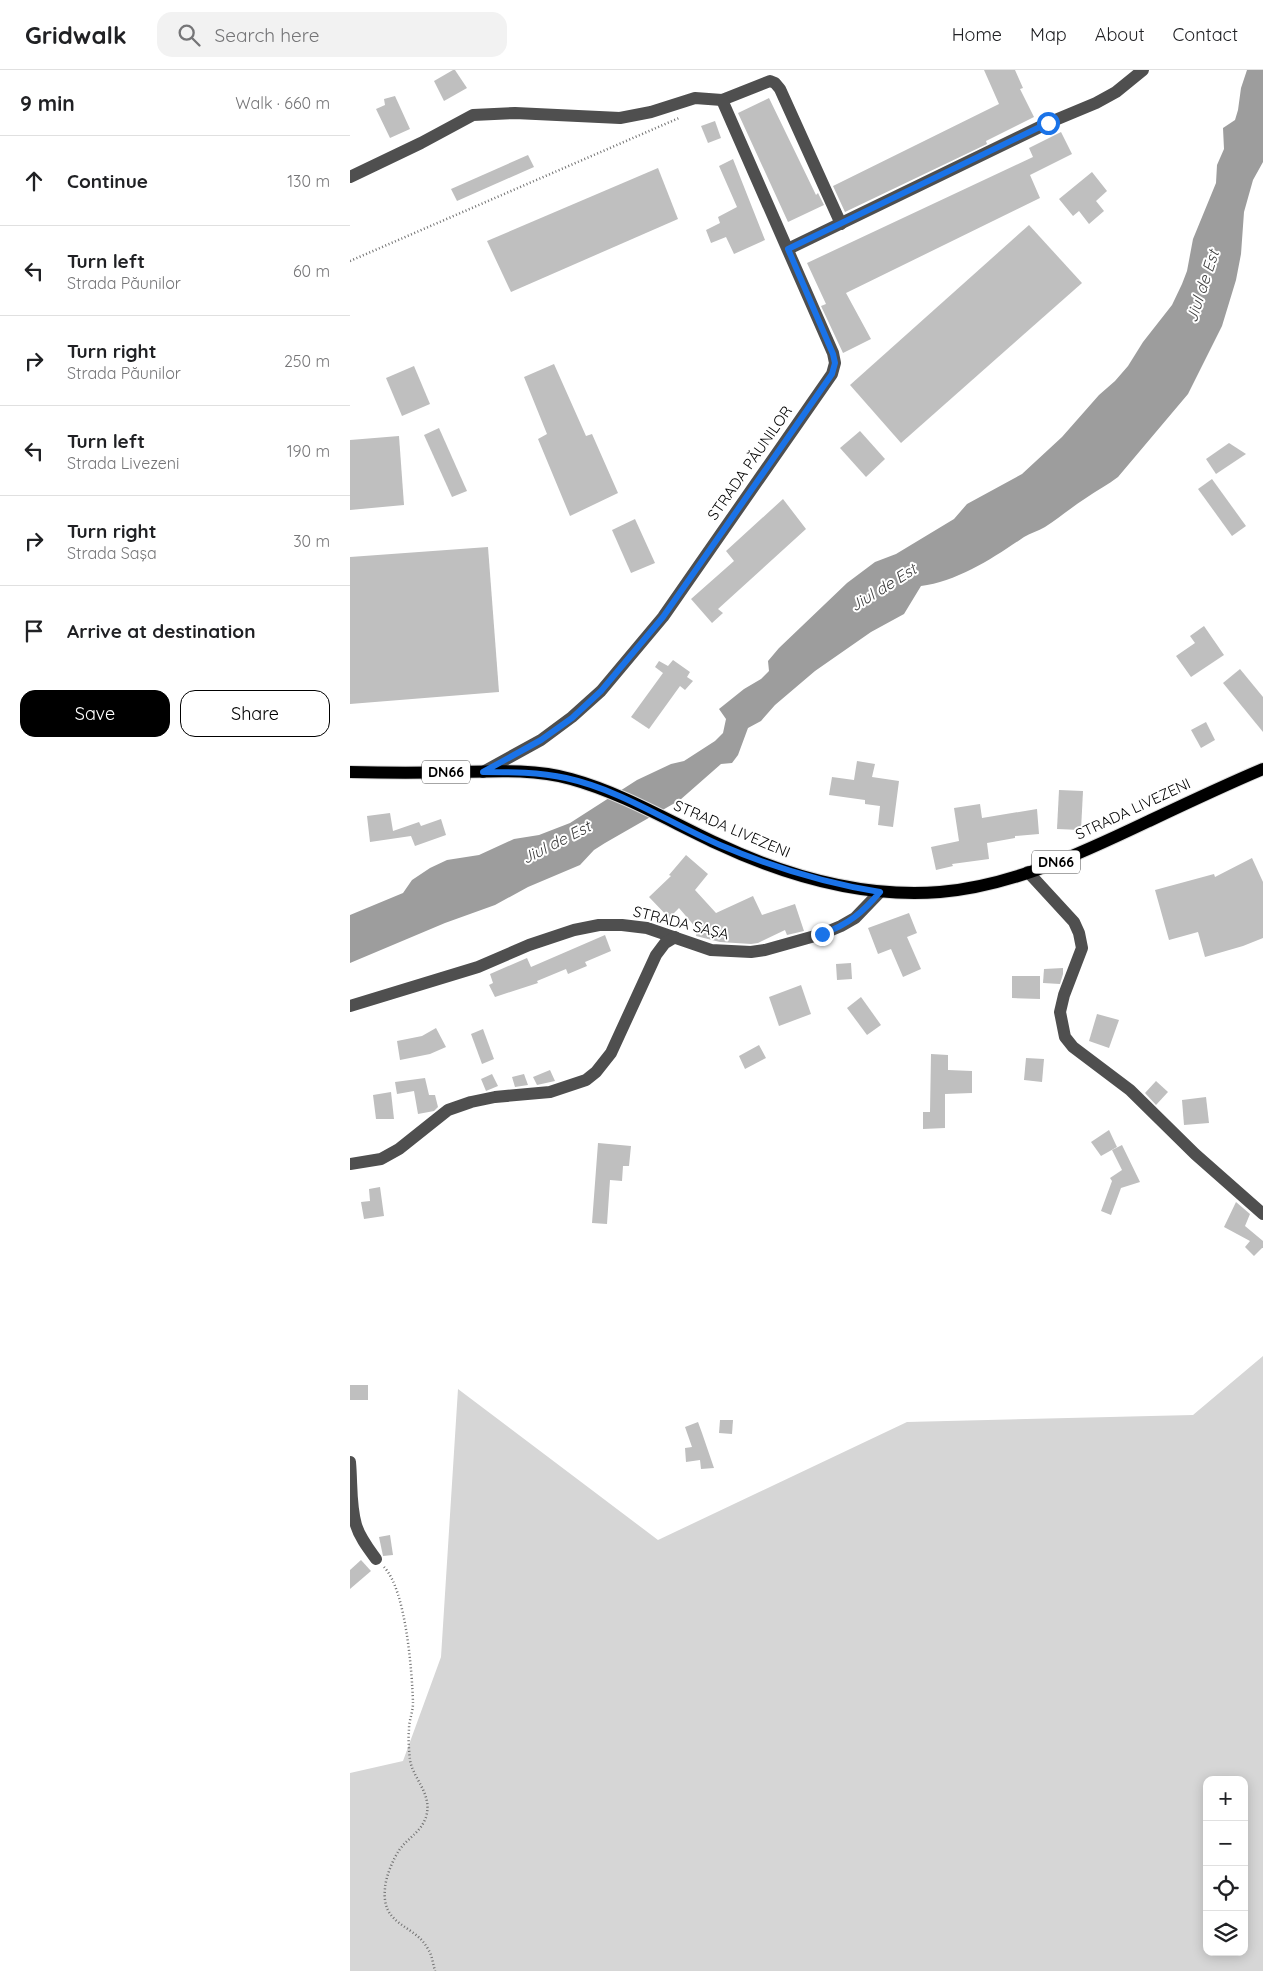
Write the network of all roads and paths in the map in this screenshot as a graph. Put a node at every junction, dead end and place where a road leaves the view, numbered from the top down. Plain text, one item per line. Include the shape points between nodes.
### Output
1 (1143, 70) edge
2 (722, 100) junction
3 (686, 116) dead end
4 (350, 177) edge
5 (841, 224) junction
6 (788, 249) junction
7 (350, 261) edge
8 (1263, 769) edge
9 (350, 772) edge
10 (483, 772) junction
11 (1028, 872) junction
12 (880, 892) junction
13 (675, 937) junction
14 (350, 1006) edge
15 (350, 1164) edge
16 (1263, 1214) edge
17 (350, 1462) edge
18 (376, 1559) joint
19 (435, 1971) edge

1 - 5 street via 1096,103 1048,123
2 - 4 street via 695,98 620,118 474,114
2 - 5 street via 770,81 775,83
2 - 6 street, STRADA PĂUNILOR
3 - 7 path
5 - 6 street
6 - 10 street, STRADA PĂUNILOR via 833,354 832,374 663,617 601,691 572,718 541,740
8 - 11 main road, STRADA LIVEZENI / DN66 via 1102,843
9 - 10 main road, STRADA LIVEZENI / DN66
10 - 12 main road, STRADA LIVEZENI / DN66 via 541,774 595,786 717,844 785,870
11 - 12 main road, STRADA LIVEZENI / DN66 via 942,892
11 - 16 street via 1074,922 1079,934 1082,948 1060,1012 1066,1037 1073,1047 1130,1090
12 - 13 street, STRADA SAŞA via 866,908 841,926 765,950 711,950
13 - 14 street, STRADA SAŞA via 647,928 622,925 574,930 478,967
13 - 15 street via 656,955 611,1053 586,1080 550,1092 495,1097 463,1104 448,1110 399,1149 381,1159
17 - 18 street via 356,1525
18 - 19 path via 397,1588 407,1640 413,1704 409,1730 410,1762 426,1798 426,1816 420,1830 400,1849 390,1869 385,1888 387,1908 397,1923 412,1930 428,1949

